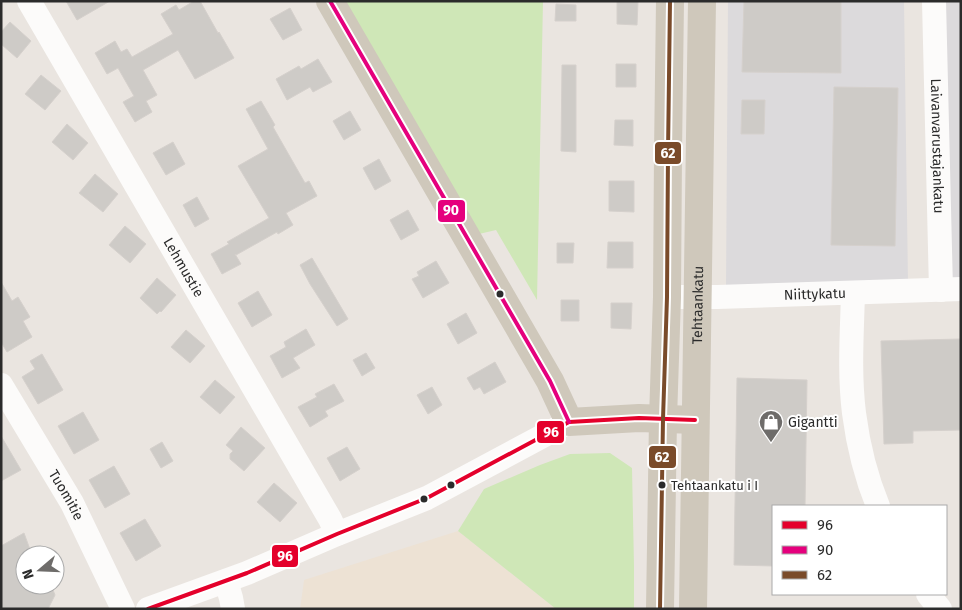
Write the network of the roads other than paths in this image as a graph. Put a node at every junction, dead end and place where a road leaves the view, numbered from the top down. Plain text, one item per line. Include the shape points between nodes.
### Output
1 (29, 1) edge
2 (330, 1) edge
3 (670, 1) edge
4 (702, 1) edge
5 (934, 1) edge
6 (951, 289) edge
7 (853, 293) junction
8 (668, 297) junction
9 (697, 297) junction
10 (1, 385) edge
11 (8, 414) edge
12 (663, 419) junction
13 (695, 420) junction
14 (569, 422) junction
15 (878, 505) edge
16 (336, 534) junction
17 (226, 581) junction
18 (929, 595) edge
19 (123, 609) edge
20 (148, 609) edge
21 (232, 609) edge
22 (660, 609) edge
23 (693, 609) edge
24 (940, 609) edge

1 - 16 street, Lehmustie
2 - 14 main road via 550,381
3 - 8 main road
4 - 9 main road, Tehtaankatu
5 - 6 street, Laivanvarustajankatu
6 - 7 street, Niittykatu
7 - 9 street, Niittykatu
7 - 15 street via 854,412 858,438
8 - 9 street, Niittykatu
8 - 12 main road
9 - 13 main road, Tehtaankatu
10 - 11 street, Tuomitie
11 - 19 street, Tuomitie via 72,502
12 - 13 main road
12 - 14 main road
12 - 22 main road
13 - 23 main road, Tehtaankatu
14 - 16 street via 427,498
16 - 17 street
17 - 20 street
17 - 21 street
18 - 24 street

